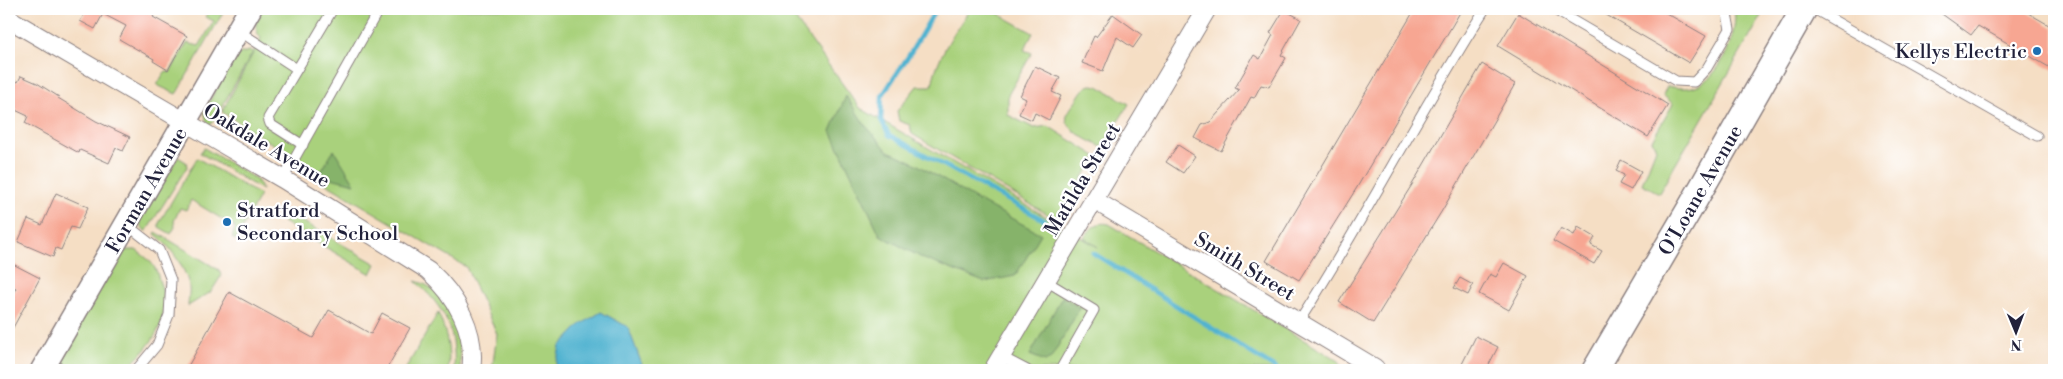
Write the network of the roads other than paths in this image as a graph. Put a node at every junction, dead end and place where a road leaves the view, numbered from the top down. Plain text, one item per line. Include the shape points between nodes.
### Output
1 (250, 9) edge
2 (333, 9) edge
3 (379, 9) edge
4 (1207, 9) edge
5 (1485, 9) edge
6 (1554, 9) edge
7 (1726, 9) edge
8 (1804, 9) edge
9 (1814, 9) edge
10 (9, 19) edge
11 (238, 30) junction
12 (297, 69) junction
13 (185, 120) junction
14 (2037, 136) dead end
15 (303, 145) junction
16 (283, 179) junction
17 (1094, 200) junction
18 (127, 225) junction
19 (1046, 281) junction
20 (1298, 323) junction
21 (998, 363) edge
22 (1376, 368) dead end
23 (42, 370) edge
24 (136, 370) edge
25 (471, 370) edge
26 (1027, 370) edge
27 (1060, 370) edge
28 (1595, 370) edge

1 - 11 street, Forman Avenue
2 - 12 lane
3 - 15 lane
4 - 17 street, Matilda Street
5 - 20 lane
6 - 7 lane via 1676,81 1694,82 1730,30
8 - 28 main road, O'Loane Avenue
9 - 14 lane
10 - 13 street, Oakdale Avenue
11 - 12 lane
11 - 13 street, Forman Avenue
12 - 15 lane via 268,118 270,124
13 - 16 street, Oakdale Avenue
13 - 18 street, Forman Avenue
15 - 16 lane
16 - 25 street, Oakdale Avenue via 438,279 456,302 468,328 473,356
17 - 19 street, Matilda Street
17 - 20 street, Smith Street
18 - 23 street, Forman Avenue
18 - 24 lane via 159,250 171,280 169,314 157,345
19 - 21 street, Matilda Street
19 - 27 lane via 1094,310
20 - 22 street, Smith Street
21 - 26 lane

